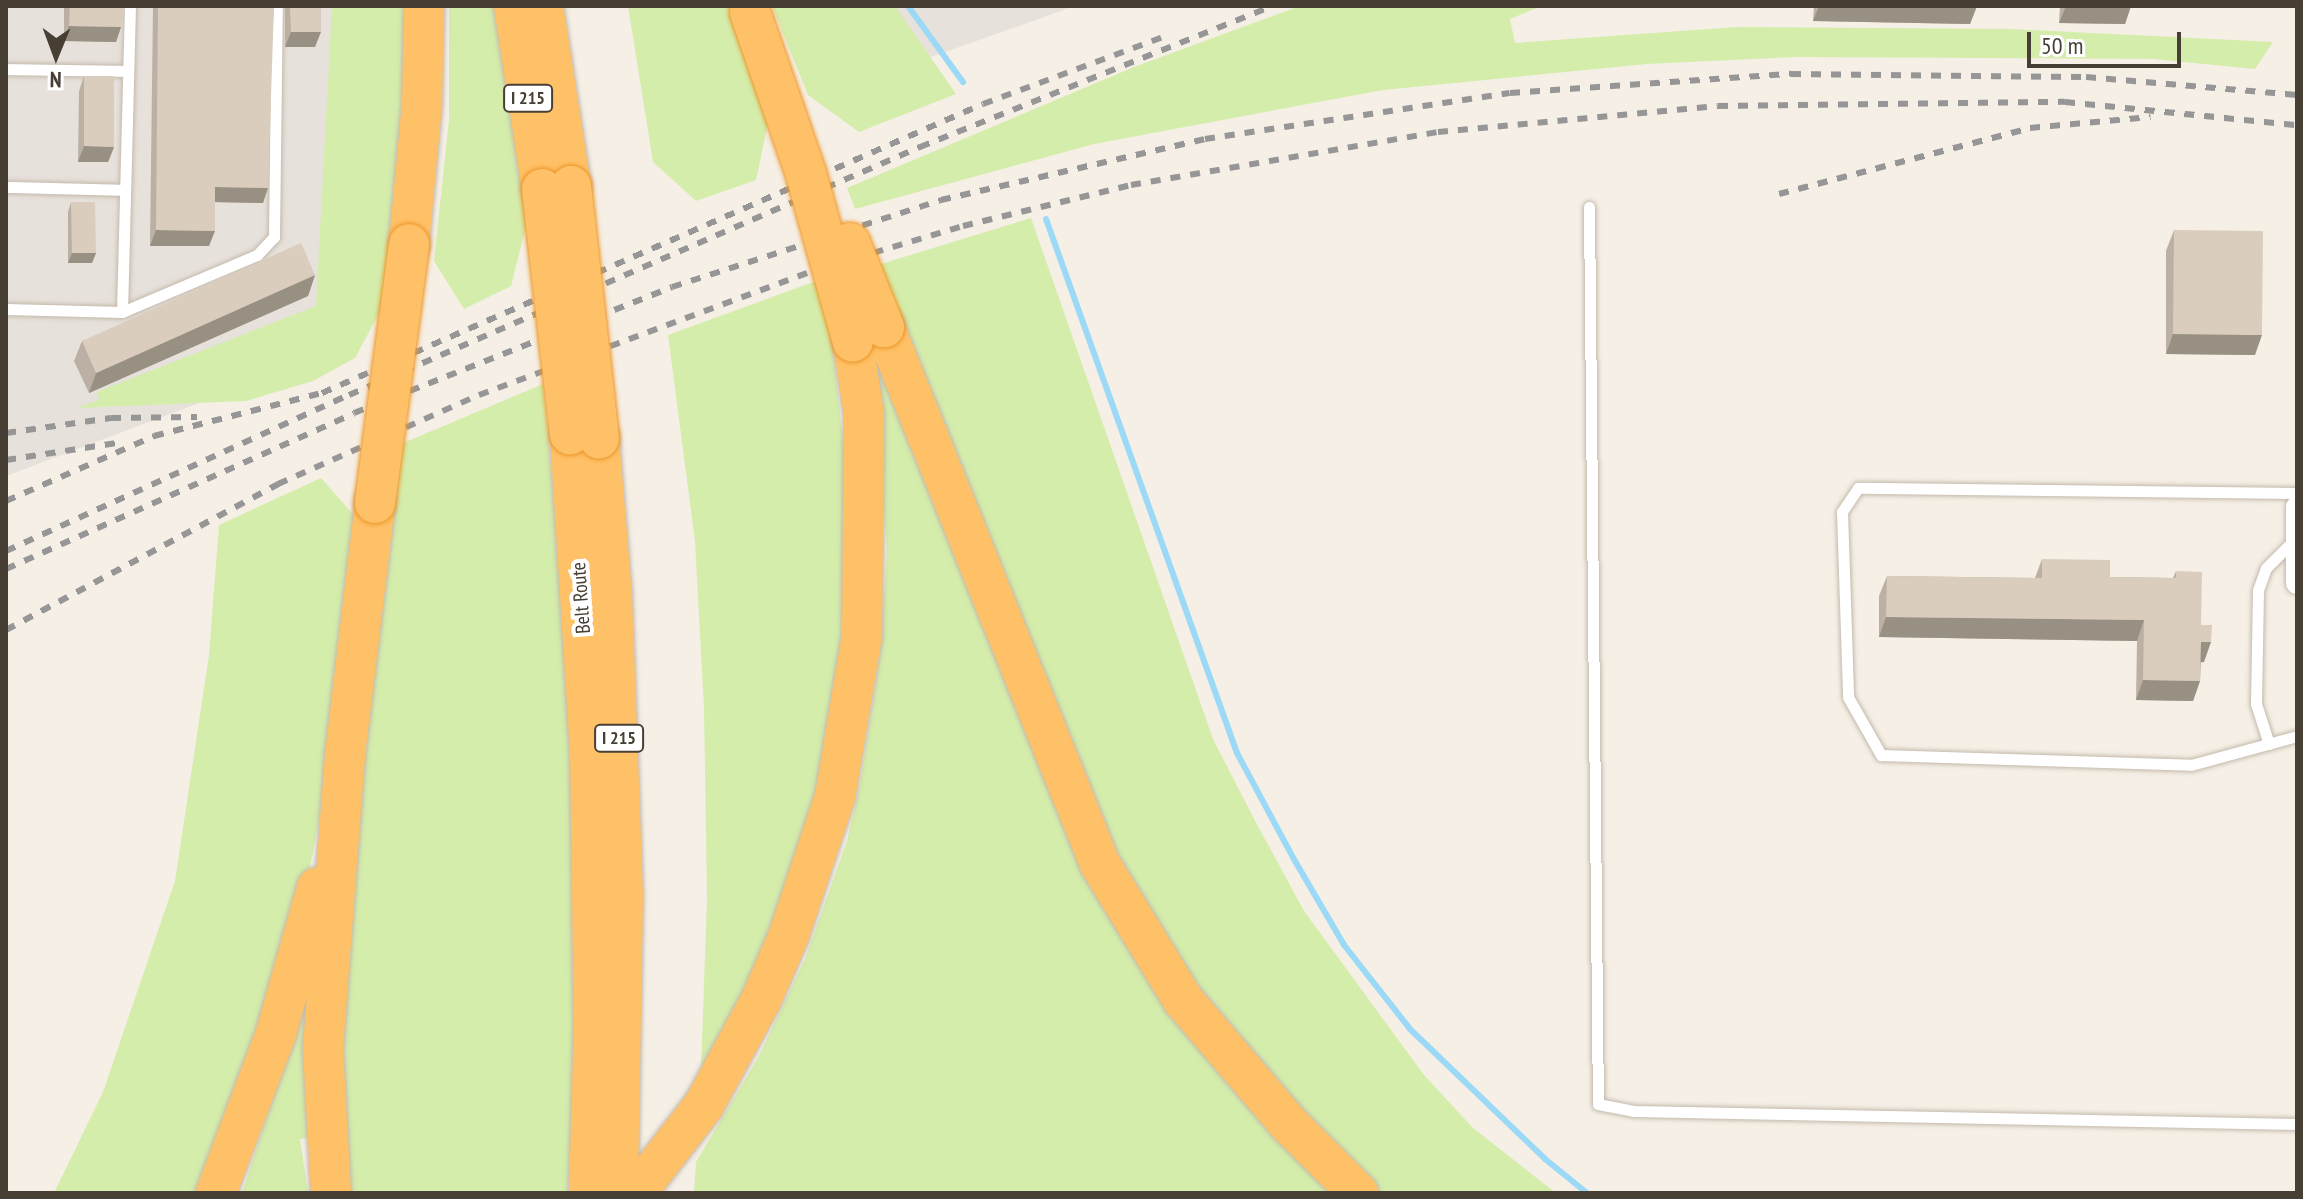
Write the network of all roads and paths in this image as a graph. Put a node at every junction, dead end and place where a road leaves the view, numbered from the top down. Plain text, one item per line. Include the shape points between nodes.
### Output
1 (130, 6) edge
2 (277, 6) edge
3 (424, 6) edge
4 (514, 6) edge
5 (543, 6) edge
6 (749, 9) edge
7 (6, 69) edge
8 (128, 71) junction
9 (6, 187) edge
10 (557, 188) junction
11 (125, 190) junction
12 (1589, 207) dead end
13 (6, 309) edge
14 (122, 312) junction
15 (868, 334) junction
16 (2297, 493) edge
17 (2297, 510) edge
18 (2296, 538) edge
19 (2297, 583) edge
20 (2297, 736) edge
21 (2269, 744) junction
22 (345, 755) junction
23 (608, 1031) junction
24 (2297, 1124) edge
25 (216, 1193) edge
26 (331, 1193) edge
27 (589, 1193) edge
28 (618, 1193) edge
29 (636, 1193) edge
30 (1358, 1193) edge

1 - 8 lane
2 - 14 lane via 274,237 257,255
3 - 22 highway, bridge via 409,244
4 - 10 highway, Belt Route / I 215
5 - 10 highway, Belt Route / I 215
6 - 15 highway, bridge via 815,202
7 - 8 lane
8 - 11 lane
9 - 11 lane
10 - 23 highway, Belt Route / I 215, bridge via 619,748
11 - 14 lane
12 - 24 lane via 1598,1104 1633,1111
13 - 14 lane
15 - 29 highway via 862,636 835,797 762,998 704,1105
15 - 30 highway via 1100,864 1183,1000 1289,1124
16 - 21 lane via 1858,488 1842,512 1848,697 1881,755 2191,765
17 - 18 street
18 - 19 street
18 - 21 lane via 2266,568 2258,590 2256,704
20 - 21 lane
22 - 25 highway via 314,900 276,1033
22 - 26 highway via 323,1048
23 - 27 highway, Belt Route / I 215
23 - 28 highway, Belt Route / I 215

